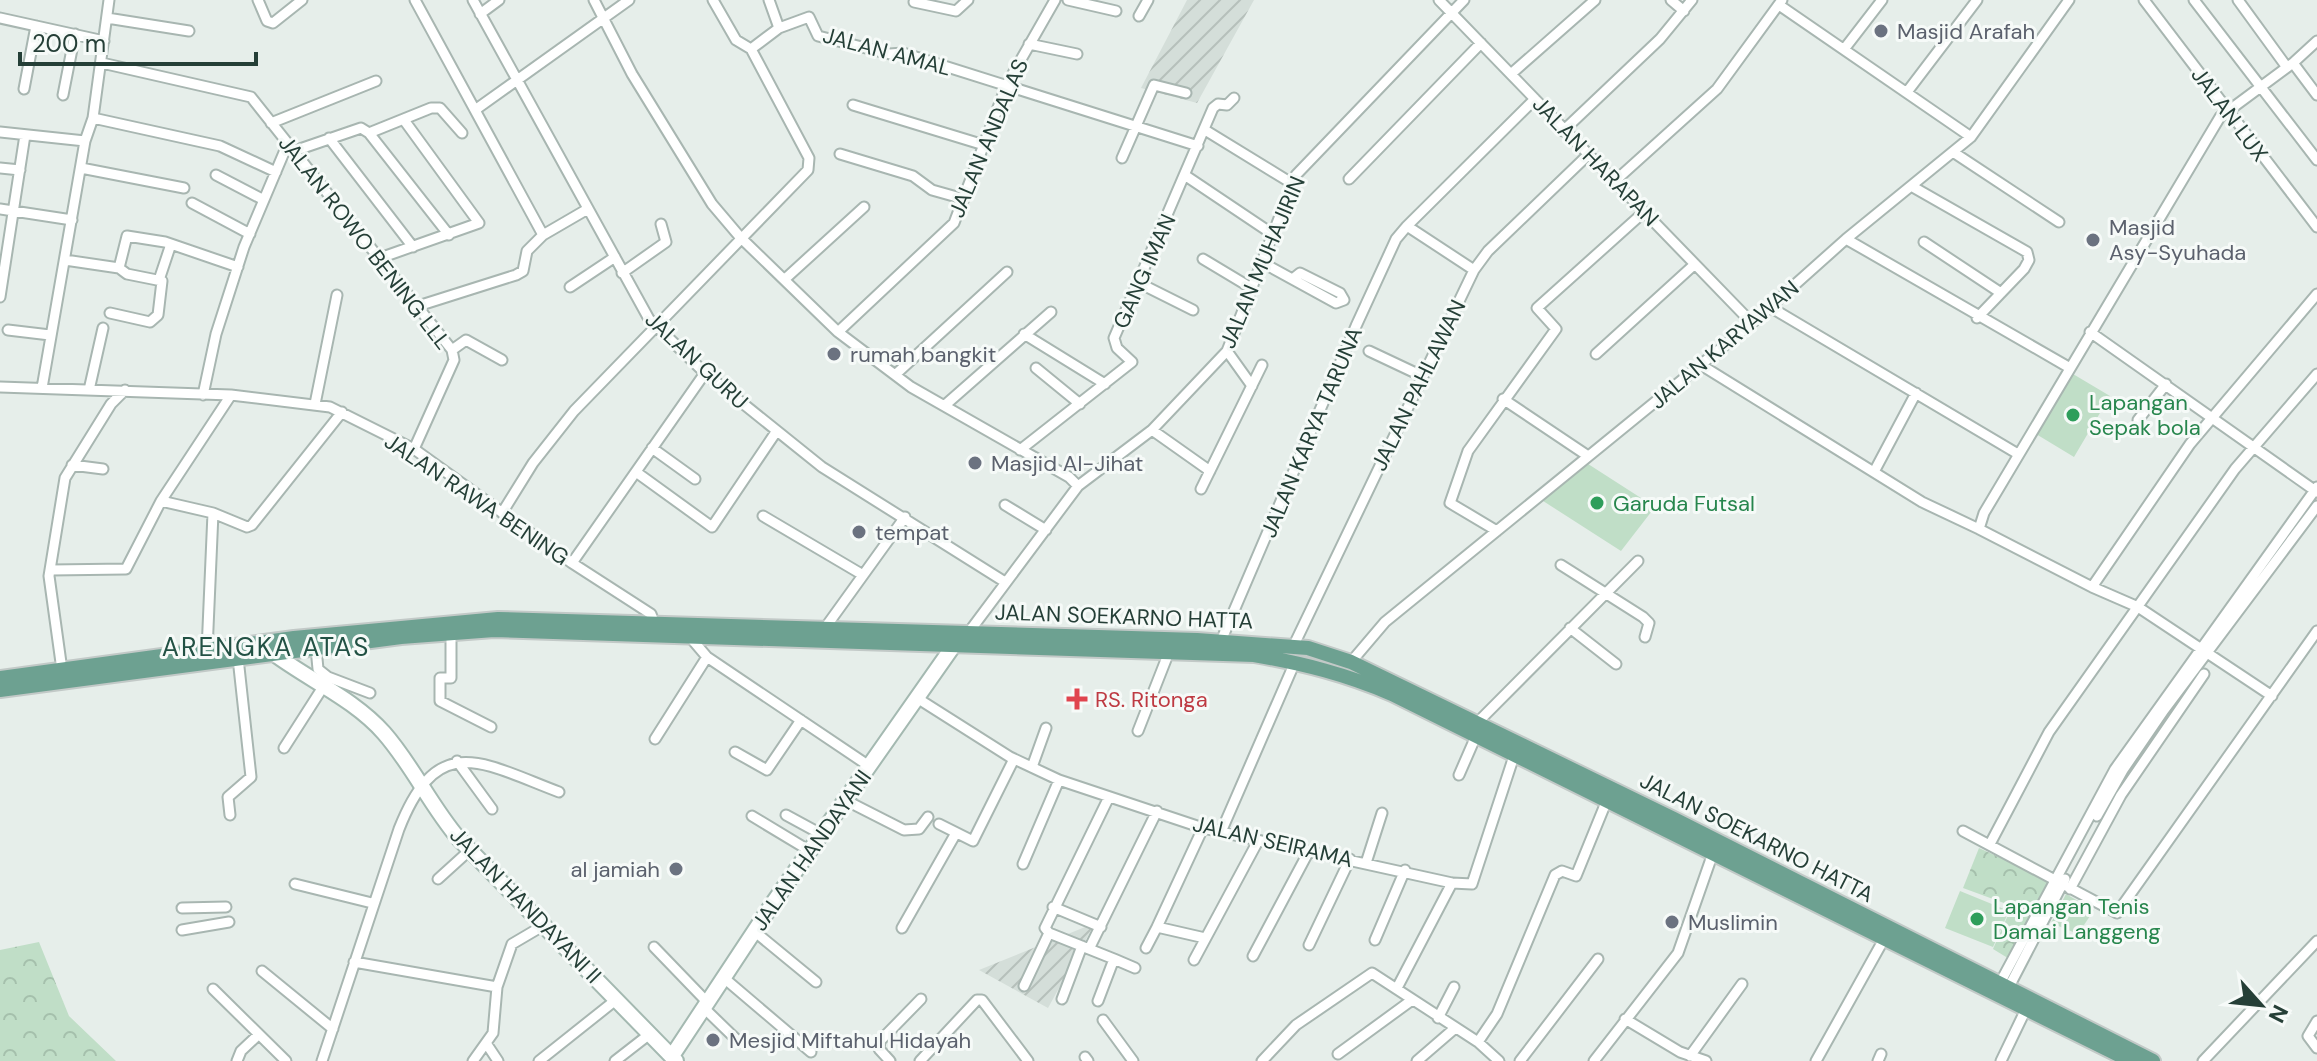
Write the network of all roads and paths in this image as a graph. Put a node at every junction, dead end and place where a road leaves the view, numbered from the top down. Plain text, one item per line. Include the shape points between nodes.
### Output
1 (109, 0) edge
2 (258, 0) edge
3 (302, 0) edge
4 (415, 0) edge
5 (473, 0) edge
6 (499, 0) edge
7 (594, 0) edge
8 (629, 0) edge
9 (713, 0) edge
10 (769, 0) edge
11 (968, 0) edge
12 (1053, 0) edge
13 (1068, 0) edge
14 (1148, 0) edge
15 (1439, 0) edge
16 (1464, 0) edge
17 (1595, 0) edge
18 (1671, 0) edge
19 (1692, 0) edge
20 (1882, 0) edge
21 (1977, 0) edge
22 (2069, 0) edge
23 (2144, 0) edge
24 (2194, 0) edge
25 (2238, 0) edge
26 (914, 2) dead end
27 (1781, 2) edge
28 (1116, 11) dead end
29 (1684, 11) junction
30 (1452, 13) junction
31 (480, 14) junction
32 (1139, 16) dead end
33 (0, 18) edge
34 (107, 18) junction
35 (604, 18) junction
36 (36, 26) junction
37 (779, 28) junction
38 (189, 31) dead end
39 (75, 34) junction
40 (104, 41) junction
41 (2317, 41) edge
42 (1481, 43) junction
43 (1029, 44) junction
44 (1845, 48) junction
45 (751, 49) junction
46 (1077, 54) dead end
47 (102, 63) junction
48 (2290, 64) junction
49 (1511, 74) junction
50 (519, 79) junction
51 (376, 81) dead end
52 (1007, 84) junction
53 (2261, 86) junction
54 (24, 89) dead end
55 (1907, 92) junction
56 (1186, 93) dead end
57 (63, 95) dead end
58 (2317, 95) edge
59 (1234, 98) dead end
60 (1535, 99) junction
61 (853, 105) dead end
62 (475, 110) junction
63 (2227, 111) junction
64 (93, 118) junction
65 (404, 120) junction
66 (271, 123) junction
67 (1135, 125) junction
68 (1205, 130) junction
69 (1563, 131) junction
70 (0, 132) edge
71 (369, 133) junction
72 (462, 133) dead end
73 (25, 135) junction
74 (1971, 137) junction
75 (329, 138) junction
76 (85, 141) junction
77 (984, 145) junction
78 (1198, 146) junction
79 (291, 147) junction
80 (1953, 152) junction
81 (840, 154) dead end
82 (1589, 154) junction
83 (1122, 158) dead end
84 (2317, 160) edge
85 (0, 168) edge
86 (81, 168) junction
87 (20, 170) junction
88 (276, 172) junction
89 (216, 175) dead end
90 (1186, 176) junction
91 (1349, 179) dead end
92 (1615, 181) junction
93 (1293, 184) junction
94 (1913, 187) junction
95 (184, 188) dead end
96 (964, 199) junction
97 (264, 200) junction
98 (192, 203) dead end
99 (864, 207) dead end
100 (0, 209) edge
101 (11, 210) junction
102 (586, 210) junction
103 (1644, 212) junction
104 (72, 220) junction
105 (2059, 222) dead end
106 (661, 224) dead end
107 (1407, 226) junction
108 (2317, 227) edge
109 (250, 234) junction
110 (449, 235) junction
111 (543, 235) junction
112 (1274, 235) junction
113 (740, 237) junction
114 (1846, 239) junction
115 (3, 242) edge
116 (1924, 242) dead end
117 (171, 244) junction
118 (413, 247) junction
119 (615, 257) junction
120 (380, 258) junction
121 (1203, 259) dead end
122 (65, 260) junction
123 (1263, 263) junction
124 (1695, 264) junction
125 (238, 267) junction
126 (119, 268) junction
127 (1474, 270) junction
128 (1007, 272) dead end
129 (622, 273) junction
130 (1295, 277) junction
131 (785, 279) junction
132 (159, 280) junction
133 (1139, 283) junction
134 (570, 287) dead end
135 (1253, 289) junction
136 (2001, 293) junction
137 (2317, 294) edge
138 (337, 295) dead end
139 (0, 297) edge
140 (418, 306) junction
141 (1770, 307) junction
142 (1193, 310) dead end
143 (1051, 312) dead end
144 (110, 313) dead end
145 (1977, 318) junction
146 (1752, 323) junction
147 (656, 326) junction
148 (103, 328) dead end
149 (8, 330) dead end
150 (838, 332) junction
151 (2090, 332) junction
152 (1024, 334) junction
153 (50, 335) junction
154 (452, 350) junction
155 (1227, 351) junction
156 (1369, 351) dead end
157 (1596, 354) dead end
158 (502, 360) dead end
159 (1262, 365) dead end
160 (1701, 365) junction
161 (1036, 368) dead end
162 (2070, 368) junction
163 (705, 373) junction
164 (896, 374) junction
165 (2317, 374) edge
166 (1422, 376) junction
167 (1105, 384) junction
168 (2166, 384) junction
169 (1252, 386) junction
170 (0, 387) edge
171 (42, 388) junction
172 (89, 390) junction
173 (125, 390) junction
174 (1916, 393) junction
175 (203, 395) junction
176 (231, 395) junction
177 (1503, 399) junction
178 (315, 404) junction
179 (1080, 404) junction
180 (944, 406) junction
181 (342, 412) junction
182 (2212, 417) junction
183 (2138, 420) dead end
184 (1152, 430) junction
185 (776, 432) junction
186 (652, 448) junction
187 (2251, 448) junction
188 (414, 449) junction
189 (1020, 450) junction
190 (2018, 454) junction
191 (1588, 456) junction
192 (72, 465) junction
193 (103, 469) dead end
194 (1875, 470) junction
195 (1210, 471) junction
196 (636, 472) junction
197 (695, 479) dead end
198 (1078, 486) junction
199 (1201, 489) dead end
200 (2316, 490) edge
201 (161, 501) junction
202 (1005, 505) dead end
203 (2317, 506) edge
204 (213, 513) junction
205 (502, 513) junction
206 (763, 516) dead end
207 (905, 517) junction
208 (1979, 529) junction
209 (1046, 530) junction
210 (1497, 531) junction
211 (1638, 561) dead end
212 (572, 563) junction
213 (1561, 565) dead end
214 (51, 570) junction
215 (863, 575) junction
216 (1005, 582) junction
217 (2092, 587) junction
218 (2249, 589) junction
219 (1604, 594) junction
220 (2138, 607) junction
221 (654, 622) junction
222 (825, 628) junction
223 (1570, 628) junction
224 (2317, 631) edge
225 (451, 632) junction
226 (969, 632) junction
227 (690, 637) junction
228 (1645, 637) dead end
229 (1221, 641) junction
230 (954, 645) junction
231 (1161, 647) junction
232 (316, 648) junction
233 (207, 651) junction
234 (2204, 651) junction
235 (273, 653) junction
236 (1294, 654) junction
237 (707, 657) junction
238 (238, 658) junction
239 (1351, 662) junction
240 (146, 664) junction
241 (1616, 664) dead end
242 (62, 670) junction
243 (2204, 674) dead end
244 (0, 678) edge
245 (323, 687) junction
246 (0, 690) edge
247 (370, 693) dead end
248 (2272, 696) junction
249 (917, 698) junction
250 (2164, 710) junction
251 (2174, 717) junction
252 (801, 720) junction
253 (491, 727) dead end
254 (1046, 728) dead end
255 (1477, 730) junction
256 (1138, 731) dead end
257 (655, 739) dead end
258 (284, 748) dead end
259 (735, 752) dead end
260 (1514, 756) junction
261 (1014, 759) junction
262 (457, 761) junction
263 (869, 766) junction
264 (1032, 767) junction
265 (2123, 770) junction
266 (1459, 775) dead end
267 (2132, 778) junction
268 (1059, 780) junction
269 (423, 784) junction
270 (559, 792) dead end
271 (1109, 797) junction
272 (845, 800) junction
273 (1607, 800) junction
274 (492, 809) dead end
275 (1157, 811) junction
276 (1382, 813) dead end
277 (2100, 813) junction
278 (230, 815) dead end
279 (786, 815) dead end
280 (752, 816) dead end
281 (928, 817) dead end
282 (939, 824) dead end
283 (1670, 824) junction
284 (1203, 828) junction
285 (1963, 831) dead end
286 (1221, 832) junction
287 (956, 833) junction
288 (821, 834) junction
289 (1258, 841) junction
290 (1990, 844) junction
291 (470, 850) junction
292 (810, 851) junction
293 (1309, 851) junction
294 (1713, 853) junction
295 (1350, 859) junction
296 (1366, 863) junction
297 (1023, 864) dead end
298 (1405, 870) junction
299 (438, 879) dead end
300 (1452, 883) junction
301 (295, 884) dead end
302 (2063, 885) junction
303 (372, 903) junction
304 (226, 907) dead end
305 (1053, 907) junction
306 (182, 908) dead end
307 (229, 922) dead end
308 (546, 924) junction
309 (1101, 927) junction
310 (1157, 927) junction
311 (902, 928) dead end
312 (182, 930) dead end
313 (754, 931) junction
314 (1049, 933) junction
315 (1205, 938) junction
316 (1884, 939) junction
317 (1375, 940) dead end
318 (2316, 944) edge
319 (1309, 945) dead end
320 (1086, 946) junction
321 (654, 947) dead end
322 (1146, 948) dead end
323 (1253, 956) dead end
324 (1114, 959) junction
325 (1598, 959) dead end
326 (1194, 960) dead end
327 (354, 962) junction
328 (1135, 968) dead end
329 (262, 971) dead end
330 (724, 978) junction
331 (816, 982) dead end
332 (1742, 984) dead end
333 (2005, 985) junction
334 (1024, 986) dead end
335 (497, 987) junction
336 (1454, 987) dead end
337 (1397, 988) junction
338 (213, 989) dead end
339 (617, 999) junction
340 (921, 999) dead end
341 (1062, 999) dead end
342 (1412, 1000) junction
343 (1098, 1001) dead end
344 (706, 1006) junction
345 (2027, 1007) junction
346 (1438, 1018) junction
347 (1625, 1019) junction
348 (1103, 1020) dead end
349 (2317, 1021) edge
350 (333, 1029) junction
351 (1454, 1029) junction
352 (651, 1033) junction
353 (257, 1036) junction
354 (739, 1042) dead end
355 (1478, 1042) junction
356 (486, 1043) junction
357 (2317, 1048) edge
358 (811, 1052) dead end
359 (1338, 1054) dead end
360 (1690, 1056) junction
361 (674, 1058) edge
362 (1429, 1058) edge
363 (237, 1061) edge
364 (286, 1061) edge
365 (322, 1061) edge
366 (473, 1061) edge
367 (498, 1061) edge
368 (539, 1061) edge
369 (615, 1061) edge
370 (890, 1061) edge
371 (920, 1061) edge
372 (1028, 1061) edge
373 (1133, 1061) edge
374 (1262, 1061) edge
375 (1417, 1061) edge
376 (1499, 1061) edge
377 (1520, 1061) edge
378 (1594, 1061) edge
379 (1706, 1061) edge
380 (1816, 1061) edge
381 (2001, 1061) edge
382 (2131, 1061) edge
383 (2153, 1061) edge
384 (2203, 1061) edge

1 - 34 street
2 - 3 street via 273,23
4 - 62 street
5 - 31 street, JALAN GURU
6 - 31 street
7 - 35 street
8 - 35 street
9 - 45 street via 736,40
10 - 37 street
11 - 26 street via 956,11
12 - 43 street, JALAN ANDALAS
13 - 28 street
14 - 32 street
15 - 30 street, JALAN HARAPAN
16 - 30 street, JALAN MUHAJIRIN
17 - 49 street
18 - 29 street
19 - 29 street
20 - 44 street
21 - 55 street
22 - 74 street, JALAN KARYAWAN
23 - 63 street, JALAN LUX
24 - 53 street
25 - 48 street
27 - 44 street
27 - 92 street via 1717,89
29 - 69 street
30 - 42 street, JALAN HARAPAN
30 - 93 street, JALAN MUHAJIRIN via 1305,165
31 - 50 street, JALAN GURU
33 - 36 street
34 - 38 street
34 - 40 street
35 - 50 street
35 - 113 street via 712,204
36 - 39 street
36 - 54 street
37 - 45 street
37 - 52 street, JALAN AMAL via 809,17 818,36 903,53
39 - 40 street
39 - 57 street
40 - 47 street
41 - 48 street
42 - 49 street, JALAN HARAPAN
42 - 91 street
43 - 46 street
43 - 52 street, JALAN ANDALAS
44 - 55 street
45 - 113 street via 811,164
47 - 64 street
47 - 66 street, JALAN ROWO BENING LLL via 237,92 251,97
48 - 53 street
48 - 58 street
49 - 60 street, JALAN HARAPAN
50 - 62 street
50 - 102 street, JALAN GURU
51 - 66 street
52 - 67 street
52 - 77 street, JALAN ANDALAS
53 - 63 street
53 - 84 street
55 - 74 street
56 - 67 street via 1154,85
59 - 68 street, GANG IMAN via 1227,105 1215,105
60 - 69 street, JALAN HARAPAN
60 - 107 street, JALAN KARYA TARUNA
61 - 77 street
62 - 111 street
63 - 108 street, JALAN LUX
63 - 151 street
64 - 76 street
64 - 88 street via 220,146
65 - 71 street
65 - 72 street via 436,107
65 - 110 street via 478,218 477,226
66 - 79 street, JALAN ROWO BENING LLL
67 - 78 street
67 - 83 street
68 - 78 street, GANG IMAN
68 - 93 street
69 - 82 street, JALAN HARAPAN
70 - 73 street
71 - 75 street via 361,128
71 - 110 street
73 - 76 street
73 - 87 street
74 - 80 street, JALAN KARYAWAN
75 - 79 street
75 - 118 street
76 - 86 street
77 - 96 street, JALAN ANDALAS
78 - 90 street, GANG IMAN
79 - 88 street
79 - 120 street, JALAN ROWO BENING LLL
80 - 94 street, JALAN KARYAWAN
80 - 105 street
81 - 96 street via 913,176 932,190
82 - 92 street, JALAN HARAPAN
82 - 127 street, JALAN PAHLAWAN
85 - 87 street
86 - 95 street
86 - 104 street
87 - 101 street
88 - 97 street
89 - 97 street
90 - 112 street
90 - 133 street, GANG IMAN
92 - 103 street, JALAN HARAPAN
93 - 112 street, JALAN MUHAJIRIN
94 - 114 street, JALAN KARYAWAN
94 - 136 street via 2027,252 2024,269
96 - 150 street, JALAN ANDALAS via 954,223
97 - 109 street
98 - 109 street
99 - 131 street
100 - 101 street
101 - 104 street
101 - 115 street
102 - 111 street
102 - 119 street, JALAN GURU
103 - 124 street, JALAN HARAPAN
103 - 177 street via 1537,308 1557,327
104 - 122 street
106 - 129 street via 666,242
107 - 127 street
107 - 229 street, JALAN KARYA TARUNA via 1356,326
109 - 125 street
110 - 118 street
111 - 140 street via 527,251 523,271 516,275
112 - 123 street, JALAN MUHAJIRIN
113 - 131 street
113 - 147 street
114 - 141 street, JALAN KARYAWAN
114 - 145 street
115 - 139 street
116 - 136 street
117 - 125 street
117 - 126 street via 127,236
117 - 132 street
118 - 120 street
119 - 129 street, JALAN GURU
119 - 134 street
120 - 140 street, JALAN ROWO BENING LLL
121 - 135 street
122 - 126 street
122 - 153 street
123 - 130 street
123 - 135 street, JALAN MUHAJIRIN
124 - 146 street, JALAN HARAPAN
124 - 157 street
125 - 175 street
126 - 132 street
127 - 166 street, JALAN PAHLAWAN
128 - 164 street
129 - 147 street, JALAN GURU
130 - 130 street via 1300,273 1344,300 1336,303 1297,284
131 - 150 street
132 - 144 street via 164,286 155,320
133 - 142 street
133 - 167 street, GANG IMAN via 1114,338 1132,362
135 - 155 street, JALAN MUHAJIRIN
136 - 145 street
137 - 182 street
138 - 178 street
140 - 154 street, JALAN ROWO BENING LLL
141 - 146 street, JALAN KARYAWAN
141 - 174 street
143 - 152 street
145 - 162 street
146 - 160 street, JALAN KARYAWAN
147 - 163 street, JALAN GURU
147 - 205 street via 574,411
148 - 172 street
149 - 153 street
150 - 164 street
151 - 162 street
151 - 168 street
152 - 167 street
152 - 180 street
153 - 171 street
154 - 158 street via 466,340
154 - 188 street, JALAN ROWO BENING LLL via 454,360
155 - 169 street
155 - 184 street, JALAN MUHAJIRIN
156 - 166 street
159 - 169 street
160 - 191 street, JALAN KARYAWAN
160 - 194 street
161 - 179 street
162 - 190 street
163 - 185 street, JALAN GURU
163 - 186 street
164 - 180 street
165 - 187 street
166 - 236 street, JALAN PAHLAWAN
167 - 179 street, GANG IMAN
168 - 182 street
168 - 183 street
169 - 195 street
170 - 171 street, JALAN RAWA BENING
171 - 172 street, JALAN RAWA BENING
172 - 173 street, JALAN RAWA BENING
173 - 175 street, JALAN RAWA BENING
173 - 192 street
174 - 190 street
174 - 194 street
175 - 176 street, JALAN RAWA BENING
176 - 178 street, JALAN RAWA BENING
176 - 201 street
177 - 191 street
177 - 210 street via 1468,451 1450,499
178 - 181 street, JALAN RAWA BENING
179 - 189 street, GANG IMAN
180 - 189 street
181 - 188 street, JALAN RAWA BENING
181 - 204 street via 255,523 247,527
182 - 187 street
182 - 217 street
184 - 195 street
184 - 198 street, JALAN MUHAJIRIN
185 - 196 street via 712,527
185 - 207 street, JALAN GURU
186 - 196 street
186 - 197 street
187 - 200 street
187 - 220 street
188 - 205 street, JALAN RAWA BENING
189 - 198 street
190 - 208 street
191 - 210 street, JALAN KARYAWAN
192 - 193 street
192 - 214 street via 65,478
194 - 208 street via 1922,502
195 - 199 street
196 - 212 street
198 - 209 street, JALAN MUHAJIRIN
200 - 218 street
201 - 204 street
201 - 214 street via 126,569
202 - 209 street
203 - 218 street
204 - 233 street
205 - 212 street, JALAN RAWA BENING
206 - 215 street
207 - 215 street
207 - 216 street, JALAN GURU
208 - 217 street
209 - 216 street, JALAN MUHAJIRIN
210 - 239 street, JALAN KARYAWAN via 1385,622
211 - 219 street
212 - 221 street, JALAN RAWA BENING via 651,614
213 - 219 street
214 - 242 street
215 - 222 street
216 - 226 street, JALAN MUHAJIRIN
217 - 220 street
218 - 234 street
219 - 223 street
219 - 228 street via 1649,623
220 - 234 street
220 - 290 street via 2049,732
221 - 222 main road, JALAN SOEKARNO HATTA
221 - 233 main road, JALAN SOEKARNO HATTA via 498,619
222 - 226 main road, JALAN SOEKARNO HATTA
223 - 241 street
223 - 255 street
224 - 248 street
225 - 227 main road, JALAN SOEKARNO HATTA
225 - 232 main road, JALAN SOEKARNO HATTA
225 - 253 street via 451,678 440,678 440,701
226 - 231 main road, JALAN SOEKARNO HATTA
227 - 230 main road, JALAN SOEKARNO HATTA
227 - 237 street
229 - 231 main road, JALAN SOEKARNO HATTA
229 - 236 main road, JALAN SOEKARNO HATTA
230 - 231 main road, JALAN SOEKARNO HATTA
230 - 249 street, JALAN HANDAYANI
231 - 236 main road, JALAN SOEKARNO HATTA
231 - 256 street
232 - 235 main road, JALAN SOEKARNO HATTA
232 - 247 street via 318,669
233 - 240 main road, JALAN SOEKARNO HATTA
234 - 248 street
234 - 250 street
234 - 277 street via 2115,769
235 - 238 main road, JALAN SOEKARNO HATTA
235 - 245 street, JALAN HANDAYANI II
236 - 239 main road, JALAN SOEKARNO HATTA via 1308,648
236 - 255 main road, JALAN SOEKARNO HATTA
236 - 286 street, JALAN PAHLAWAN
237 - 252 street
237 - 257 street
238 - 240 main road, JALAN SOEKARNO HATTA
238 - 278 street via 251,777 228,797
239 - 255 main road, JALAN SOEKARNO HATTA
240 - 242 main road, JALAN SOEKARNO HATTA
240 - 246 main road, JALAN SOEKARNO HATTA
242 - 244 main road, JALAN SOEKARNO HATTA
243 - 251 street
245 - 258 street
245 - 269 street, JALAN HANDAYANI II via 382,730
248 - 302 street via 2120,910 2108,911
249 - 261 street, JALAN SEIRAMA
249 - 263 street, JALAN HANDAYANI
250 - 251 street
250 - 265 street
251 - 267 street
252 - 259 street via 767,770
252 - 263 street
254 - 264 street
255 - 260 main road, JALAN SOEKARNO HATTA
255 - 266 street
255 - 283 main road, JALAN SOEKARNO HATTA
260 - 273 main road, JALAN SOEKARNO HATTA
260 - 300 street via 1472,884
261 - 264 street, JALAN SEIRAMA
261 - 287 street via 973,841
262 - 269 street
262 - 270 street via 474,760
262 - 274 street
263 - 272 street, JALAN HANDAYANI
264 - 268 street, JALAN SEIRAMA
265 - 267 street
265 - 277 street
267 - 277 street
268 - 271 street, JALAN SEIRAMA
268 - 297 street
269 - 291 street, JALAN HANDAYANI II via 442,819
269 - 303 street via 409,804
271 - 275 street, JALAN SEIRAMA
271 - 305 street
272 - 281 street via 904,830 919,829
272 - 288 street, JALAN HANDAYANI
273 - 283 main road, JALAN SOEKARNO HATTA
273 - 355 street via 1576,876 1562,871 1555,875 1497,1014
275 - 284 street, JALAN SEIRAMA
275 - 309 street
276 - 296 street
277 - 302 street
279 - 288 street
280 - 292 street
282 - 287 street
283 - 294 main road, JALAN SOEKARNO HATTA
283 - 333 main road, JALAN SOEKARNO HATTA
284 - 286 street, JALAN SEIRAMA
284 - 310 street
285 - 290 street
286 - 289 street, JALAN SEIRAMA
287 - 311 street
288 - 292 street, JALAN HANDAYANI
289 - 293 street, JALAN SEIRAMA
289 - 315 street
290 - 302 street
291 - 299 street
291 - 308 street, JALAN HANDAYANI II
292 - 313 street, JALAN HANDAYANI
293 - 295 street, JALAN SEIRAMA
293 - 323 street
294 - 316 main road, JALAN SOEKARNO HATTA
294 - 347 street via 1678,953
295 - 296 street, JALAN SEIRAMA
295 - 319 street
296 - 298 street, JALAN SEIRAMA
298 - 300 street, JALAN SEIRAMA
298 - 317 street
300 - 337 street
301 - 303 street
302 - 333 street
303 - 327 street
304 - 306 street
305 - 309 street
305 - 314 street via 1045,928
307 - 312 street
308 - 335 street via 512,944
308 - 339 street, JALAN HANDAYANI II
309 - 320 street
310 - 315 street
310 - 322 street
313 - 330 street, JALAN HANDAYANI
313 - 331 street
314 - 320 street
314 - 334 street
315 - 326 street
316 - 345 main road, JALAN SOEKARNO HATTA
316 - 380 street
318 - 384 street
320 - 324 street
320 - 341 street
321 - 344 street
324 - 328 street
324 - 343 street
325 - 377 street
327 - 335 street
327 - 350 street
329 - 350 street
330 - 344 street, JALAN HANDAYANI
330 - 358 street
332 - 360 street
333 - 383 main road, JALAN SOEKARNO HATTA
335 - 356 street via 493,1033
336 - 346 street
337 - 342 street
337 - 374 street via 1379,974 1366,975 1296,1025
338 - 353 street
339 - 352 street, JALAN HANDAYANI II
339 - 368 street
340 - 370 street via 880,1041 879,1049
342 - 346 street
342 - 359 street
344 - 354 street
344 - 361 street, JALAN HANDAYANI
345 - 381 street
345 - 382 main road, JALAN SOEKARNO HATTA
346 - 351 street
347 - 360 street
347 - 378 street
348 - 373 street
349 - 357 street via 2308,1036
350 - 365 street
351 - 355 street
351 - 362 street
352 - 361 street, JALAN HANDAYANI II
352 - 369 street
353 - 363 street
353 - 364 street
355 - 376 street
356 - 366 street
356 - 367 street
360 - 379 street
362 - 375 street
371 - 372 street via 982,1000

